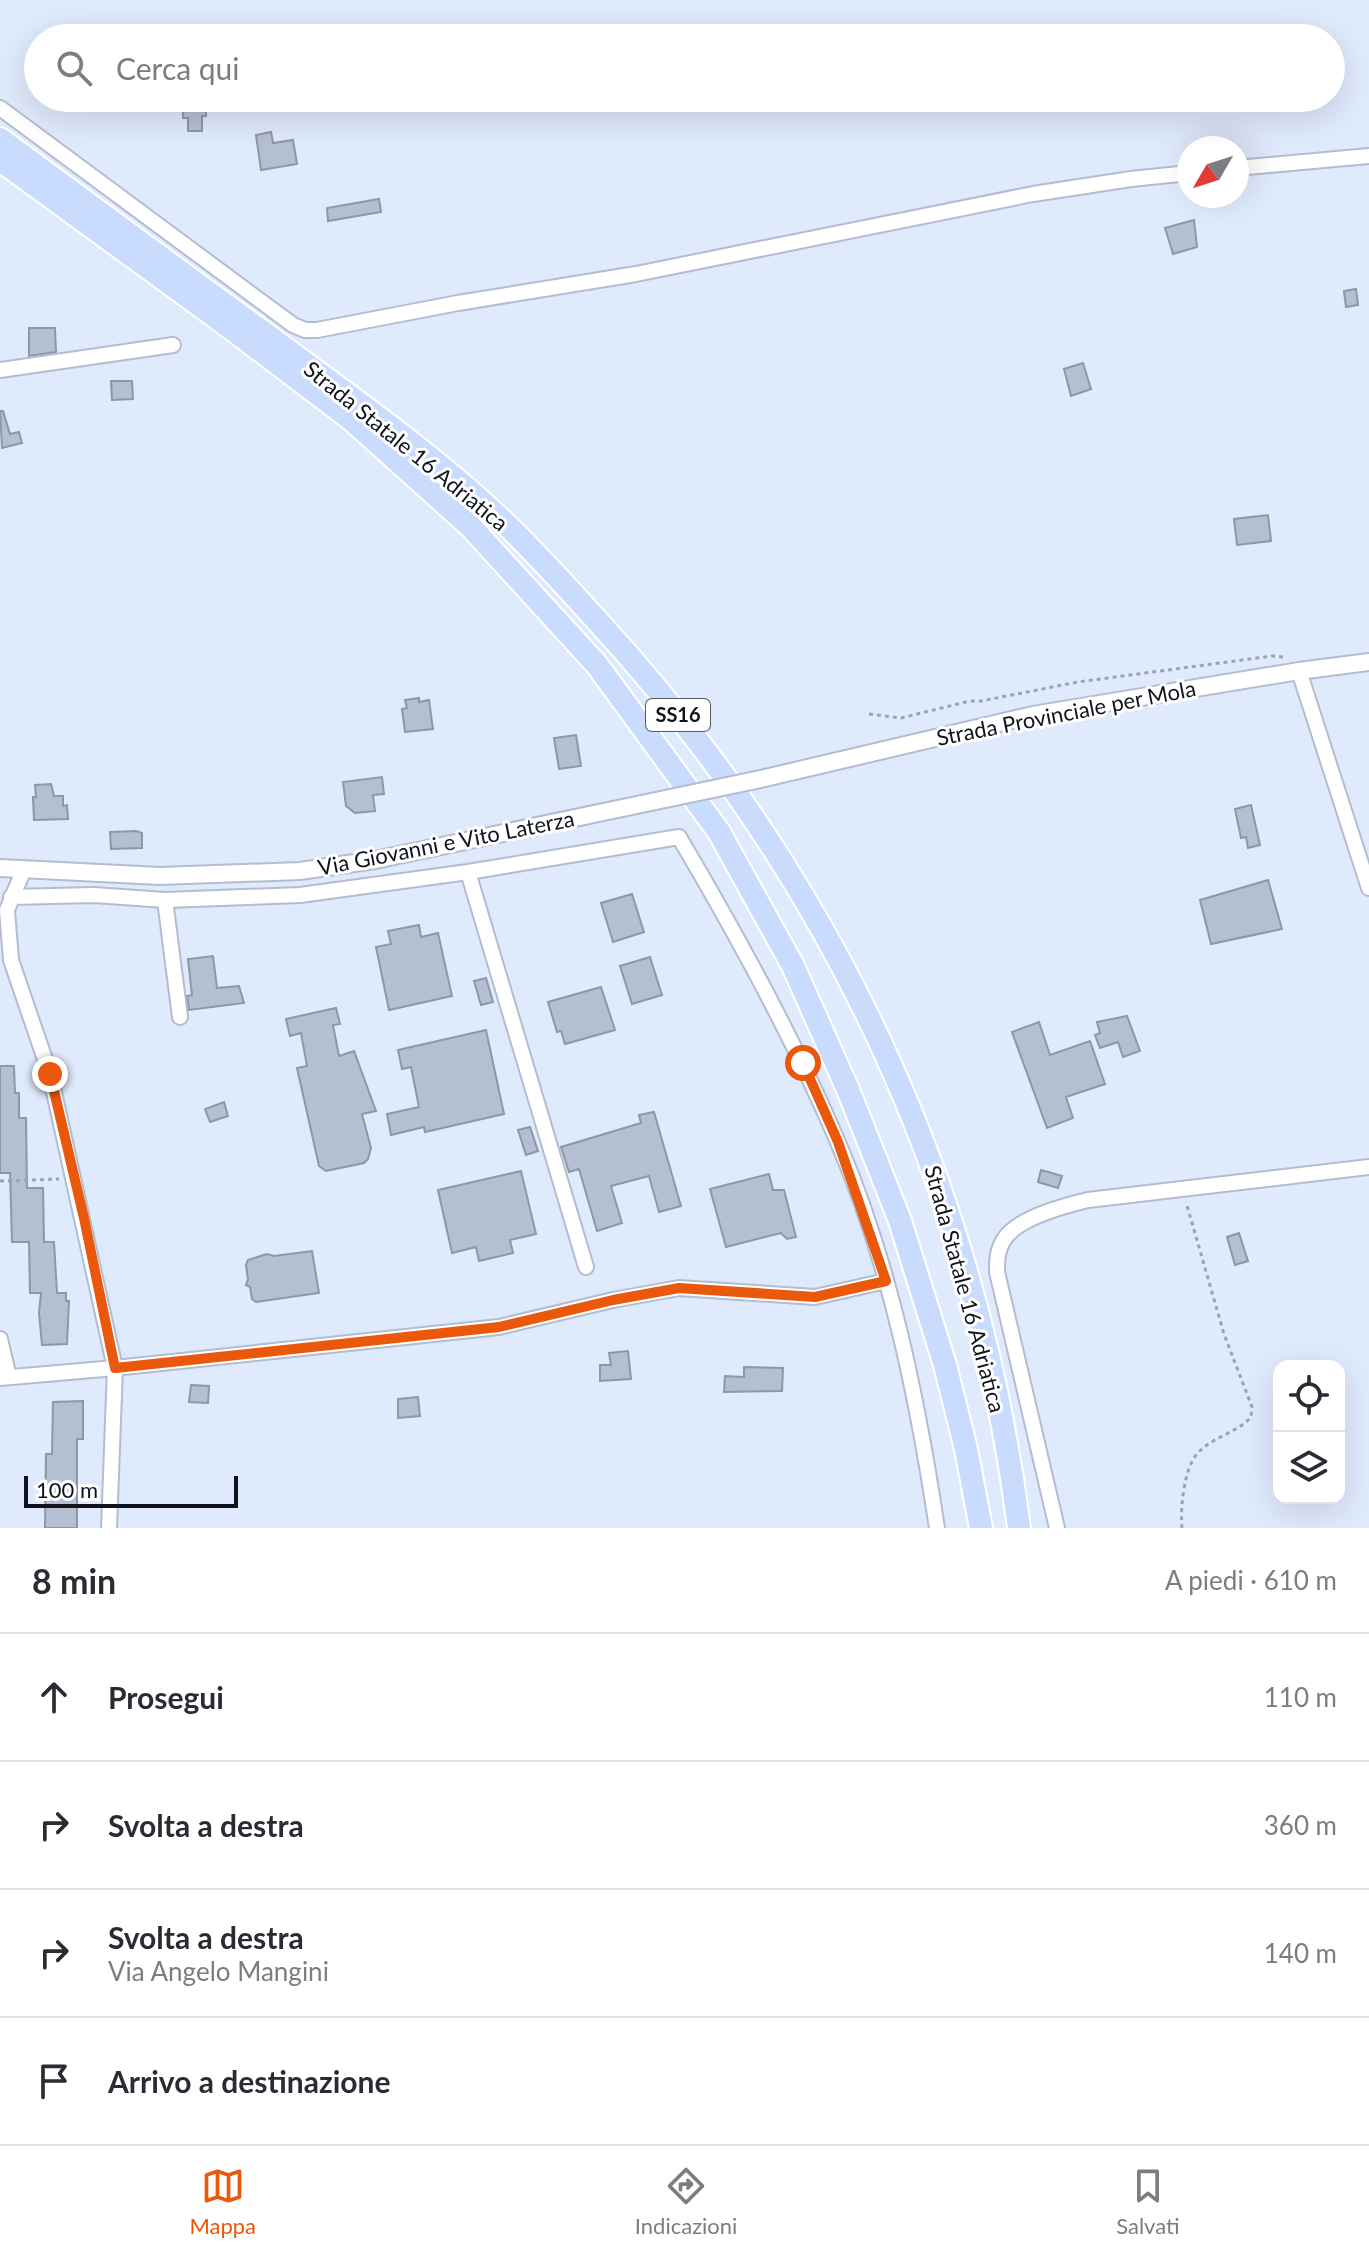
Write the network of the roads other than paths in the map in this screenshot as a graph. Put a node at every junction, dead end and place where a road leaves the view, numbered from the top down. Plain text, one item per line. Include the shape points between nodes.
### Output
1 (0, 108) edge
2 (0, 139) edge
3 (1369, 156) edge
4 (0, 160) edge
5 (1249, 167) edge
6 (1177, 174) edge
7 (173, 345) dead end
8 (0, 370) edge
9 (1369, 662) edge
10 (1299, 671) junction
11 (651, 802) joint
12 (0, 868) edge
13 (24, 869) junction
14 (468, 872) junction
15 (1369, 888) edge
16 (165, 900) junction
17 (6, 905) edge
18 (180, 1017) dead end
19 (1369, 1167) edge
20 (586, 1267) dead end
21 (886, 1281) junction
22 (0, 1339) edge
23 (115, 1368) junction
24 (4, 1378) edge
25 (109, 1528) edge
26 (937, 1528) edge
27 (981, 1528) edge
28 (1019, 1528) edge
29 (1057, 1528) edge

1 - 6 street via 305,330 636,274 1033,194
2 - 28 highway, Strada Statale 16 Adriatica / SS16 via 316,372 495,513 625,651 729,779 838,956 919,1129 977,1313 1009,1455
3 - 5 street
4 - 27 highway, Strada Statale 16 Adriatica / SS16 via 352,420 471,527 597,665 719,832 793,966 900,1221 945,1365
7 - 8 street
9 - 10 street, Strada Provinciale per Mola
10 - 11 street, Strada Provinciale per Mola, bridge via 1033,715
10 - 15 street
11 - 13 street, Via Giovanni e Vito Laterza via 300,871 160,876
12 - 13 street, Via Giovanni e Vito Laterza
13 - 17 street
14 - 16 street via 300,895
14 - 20 street
14 - 21 street via 679,837 803,1063 838,1142
16 - 17 street via 94,895
16 - 18 street
17 - 23 street via 11,960 50,1074
19 - 29 street via 1088,1200 1058,1207 1004,1238 997,1272
21 - 23 street via 815,1297 679,1288 499,1327
21 - 26 street via 917,1410
22 - 24 street
23 - 24 street
23 - 25 street

